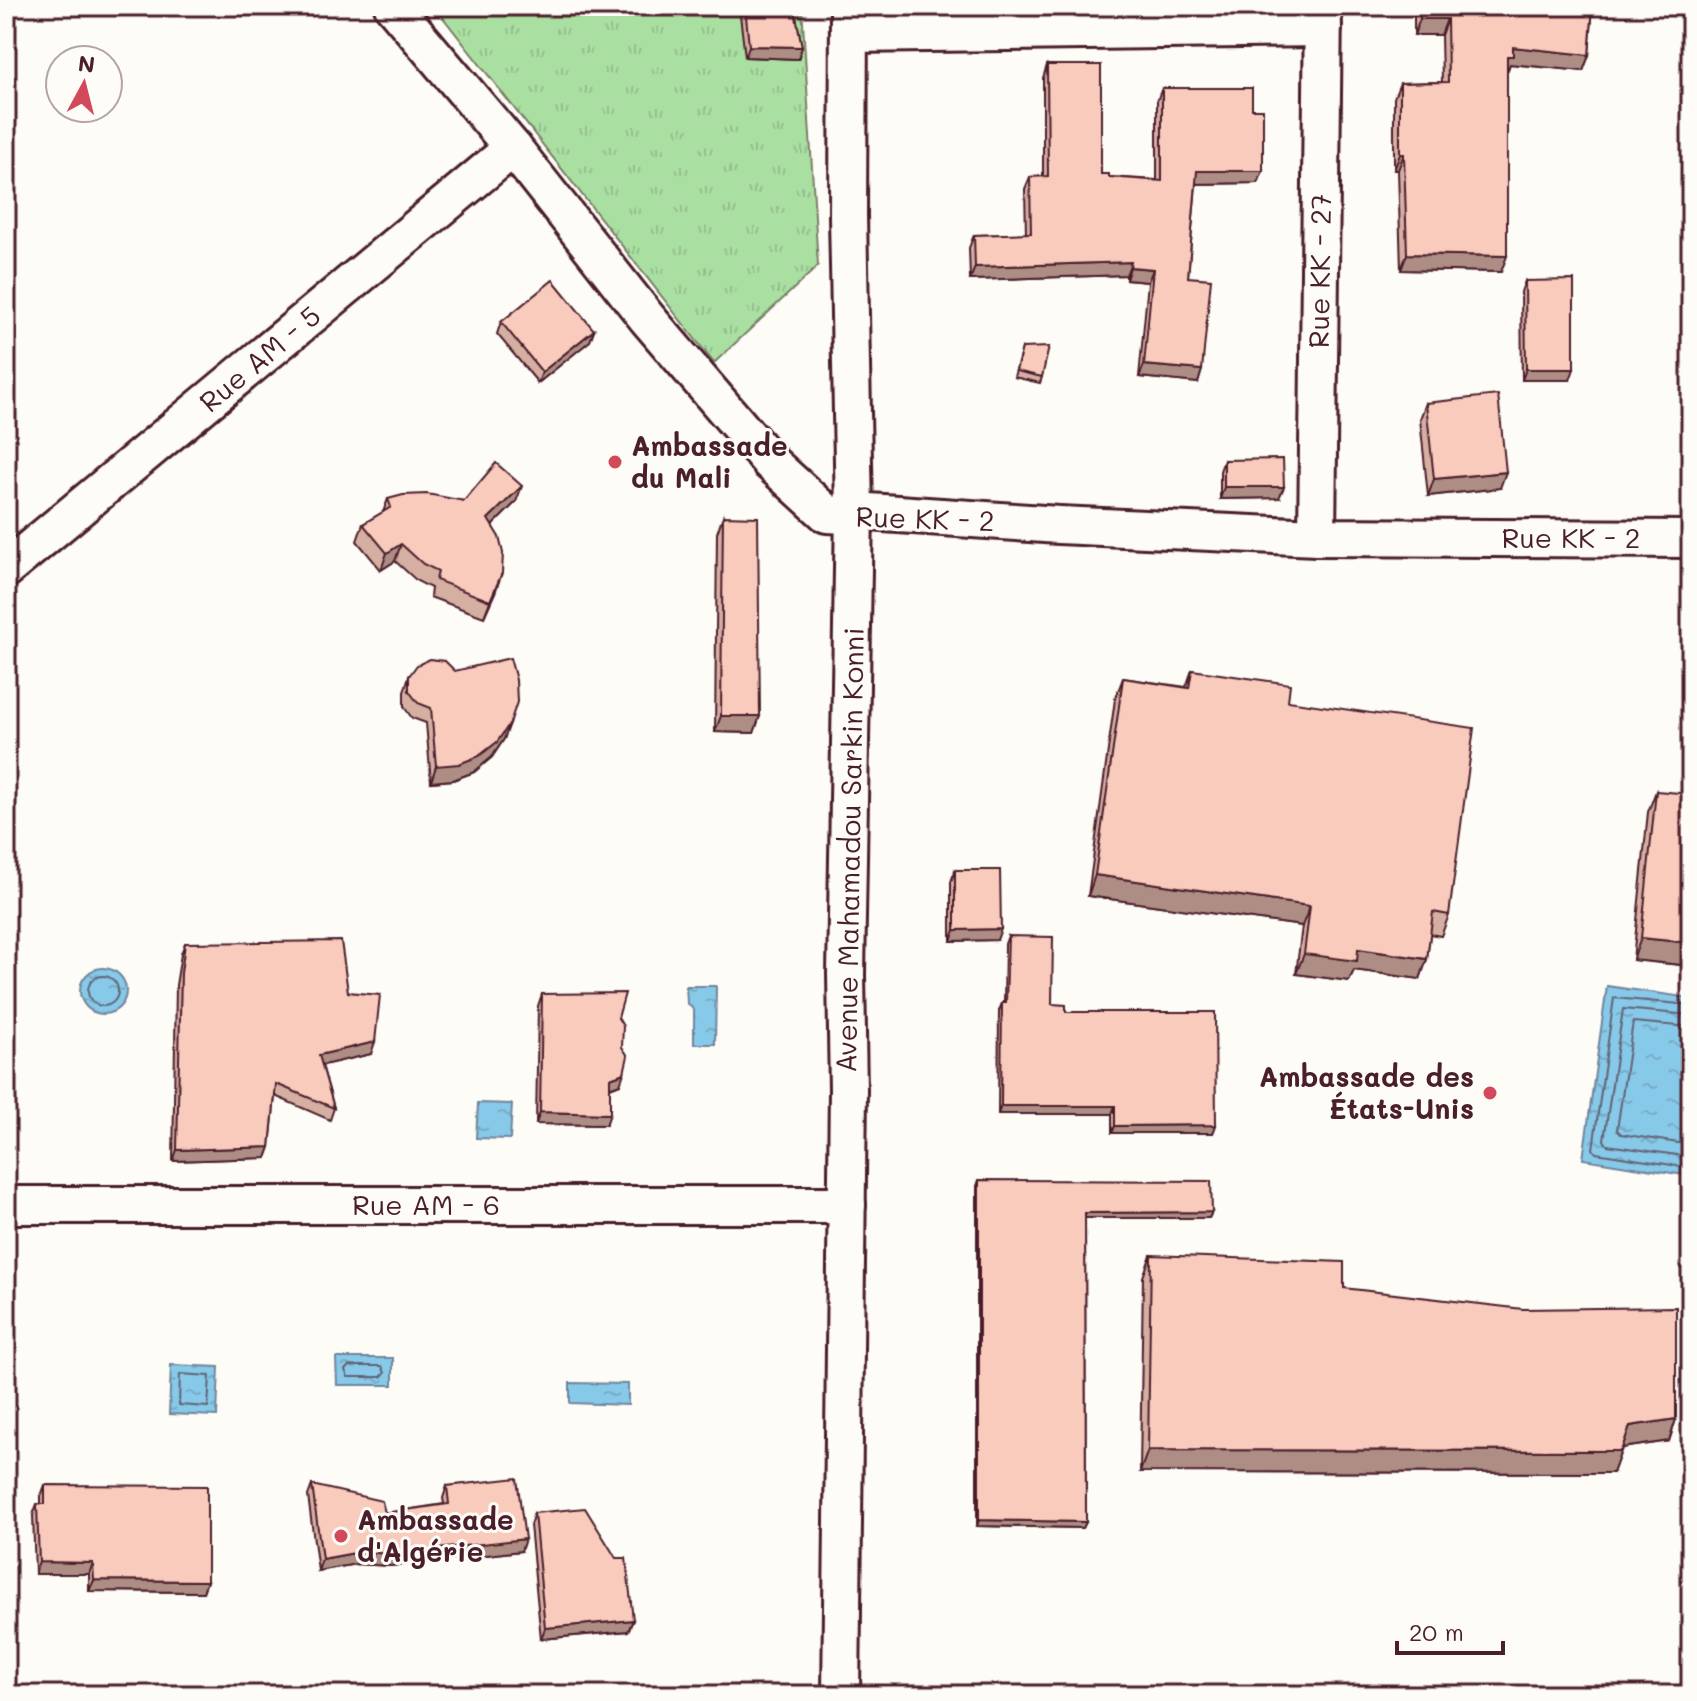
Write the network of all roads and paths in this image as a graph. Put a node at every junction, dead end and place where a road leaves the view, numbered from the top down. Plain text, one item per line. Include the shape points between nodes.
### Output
1 (393, 6) edge
2 (1323, 17) edge
3 (849, 20) edge
4 (513, 148) junction
5 (854, 511) junction
6 (1317, 537) junction
7 (1691, 539) edge
8 (6, 569) edge
9 (6, 1205) edge
10 (847, 1205) junction
11 (841, 1695) edge

1 - 4 street, Rue KK - 2
2 - 3 street
2 - 6 street, Rue KK - 27
3 - 5 street, Avenue Mahamadou Sarkin Konni
4 - 5 street, Rue KK - 2 via 647,318 771,463 827,514
4 - 8 street, Rue AM - 5
5 - 6 street, Rue KK - 2
5 - 10 street, Avenue Mahamadou Sarkin Konni
6 - 7 street, Rue KK - 2
9 - 10 street, Rue AM - 6
10 - 11 street, Avenue Mahamadou Sarkin Konni

